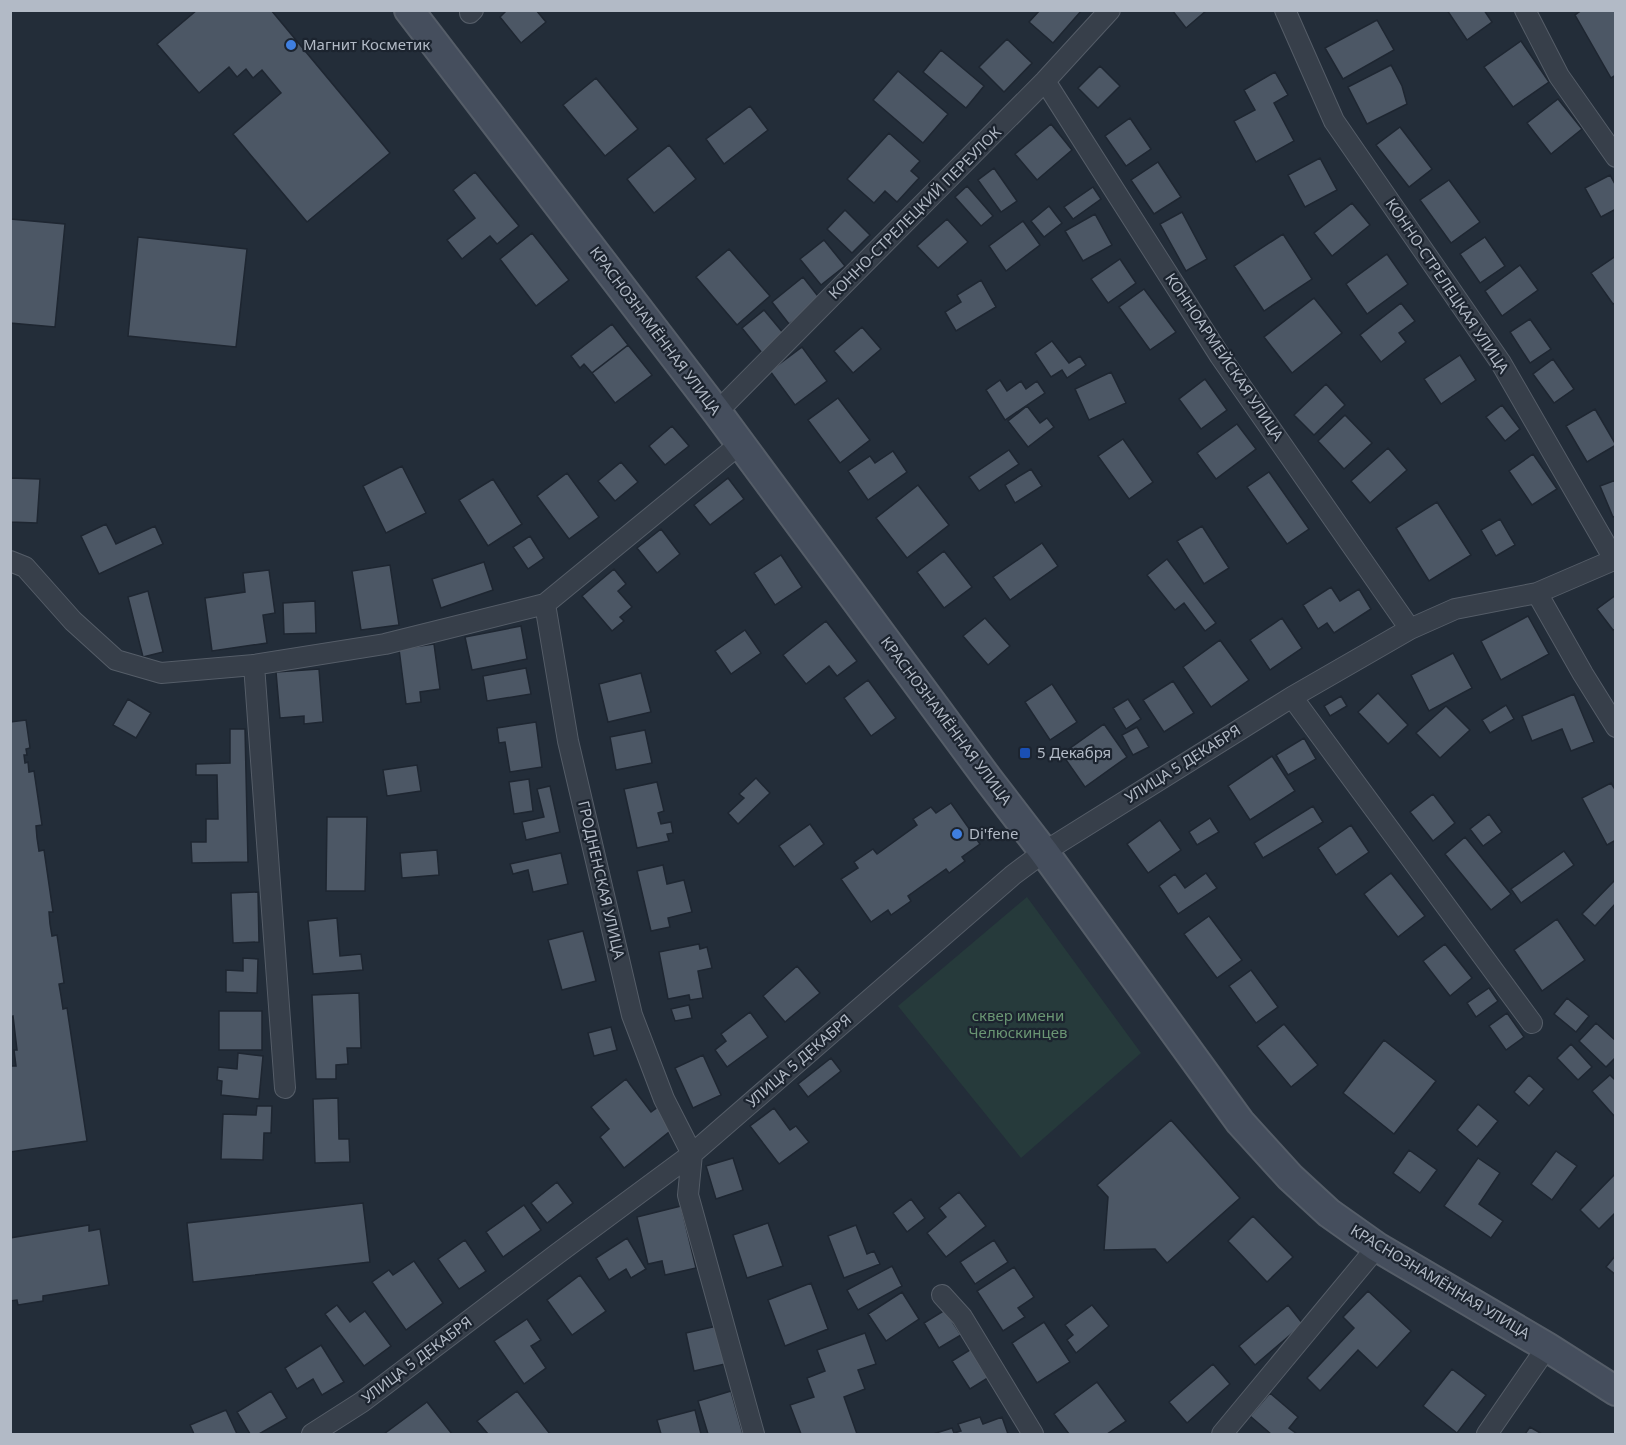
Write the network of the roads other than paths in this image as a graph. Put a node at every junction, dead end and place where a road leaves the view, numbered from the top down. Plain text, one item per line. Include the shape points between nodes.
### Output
1 (409, 10) edge
2 (1110, 10) edge
3 (1285, 10) edge
4 (1525, 10) edge
5 (1045, 81) junction
6 (1616, 158) edge
7 (717, 412) junction
8 (740, 444) junction
9 (1615, 559) edge
10 (10, 561) edge
11 (1537, 592) junction
12 (545, 604) junction
13 (1410, 629) junction
14 (254, 665) junction
15 (1292, 697) junction
16 (1616, 727) edge
17 (1044, 852) junction
18 (1532, 1023) dead end
19 (285, 1088) dead end
20 (692, 1154) junction
21 (1377, 1247) junction
22 (942, 1295) dead end
23 (1547, 1347) junction
24 (1616, 1391) edge
25 (312, 1434) edge
26 (754, 1434) edge
27 (1033, 1434) edge
28 (1222, 1434) edge
29 (1487, 1434) edge

1 - 7 street, КРАСНОЗНАМЁННАЯ УЛИЦА
2 - 5 street, КОННО-СТРЕЛЕЦКИЙ ПЕРЕУЛОК
3 - 9 street, КОННО-СТРЕЛЕЦКАЯ УЛИЦА via 1334,121 1501,363
4 - 6 street via 1559,76
5 - 7 street, КОННО-СТРЕЛЕЦКИЙ ПЕРЕУЛОК
5 - 13 street, КОННОАРМЕЙСКАЯ УЛИЦА via 1220,356
7 - 8 street, КРАСНОЗНАМЁННАЯ УЛИЦА
8 - 12 street
8 - 17 street, КРАСНОЗНАМЁННАЯ УЛИЦА
9 - 11 street, УЛИЦА 5 ДЕКАБРЯ
10 - 14 street via 25,567 73,621 116,660 161,673
11 - 13 street, УЛИЦА 5 ДЕКАБРЯ via 1455,609
11 - 16 street
12 - 14 street via 385,644
12 - 20 street, ГРОДНЕНСКАЯ УЛИЦА via 568,741 632,1015 663,1099
13 - 15 street, УЛИЦА 5 ДЕКАБРЯ
14 - 19 street
15 - 17 street, УЛИЦА 5 ДЕКАБРЯ
15 - 18 street
17 - 20 street, УЛИЦА 5 ДЕКАБРЯ
17 - 21 street, КРАСНОЗНАМЁННАЯ УЛИЦА via 1240,1122 1329,1213
20 - 25 street, УЛИЦА 5 ДЕКАБРЯ via 362,1402
20 - 26 street via 688,1195
21 - 23 street, КРАСНОЗНАМЁННАЯ УЛИЦА
21 - 28 street
22 - 27 street via 962,1317
23 - 24 street, КРАСНОЗНАМЁННАЯ УЛИЦА
23 - 29 street

